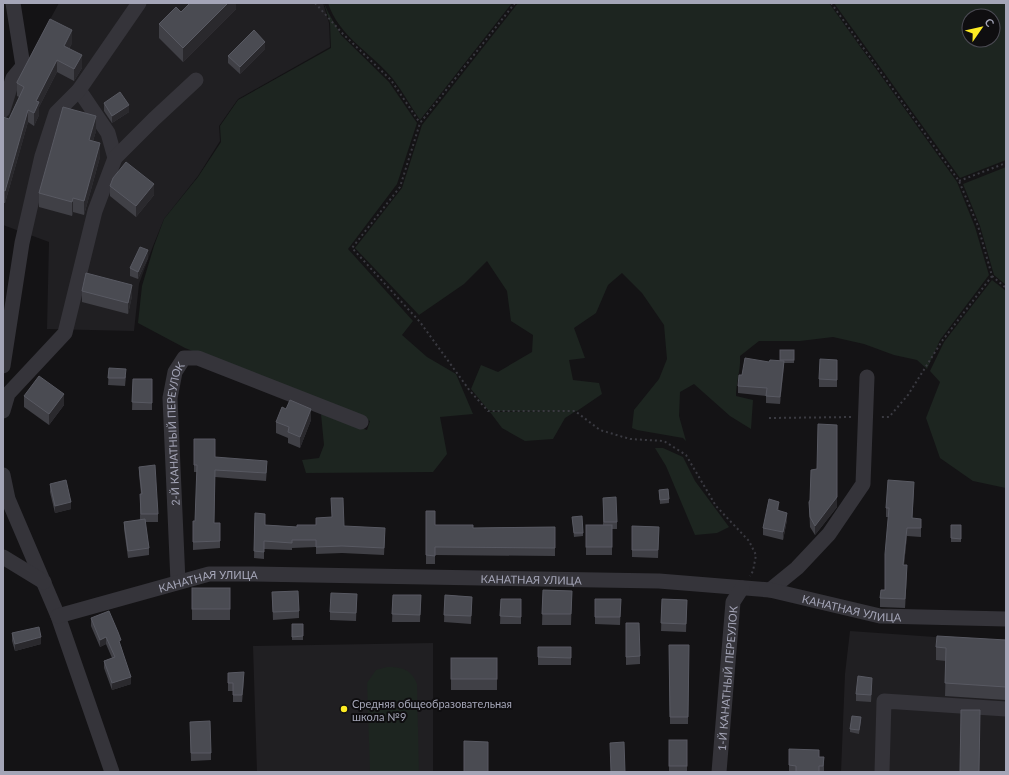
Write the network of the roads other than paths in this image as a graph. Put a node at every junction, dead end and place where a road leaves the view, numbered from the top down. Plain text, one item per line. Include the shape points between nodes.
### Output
1 (13, 3) edge
2 (139, 3) edge
3 (196, 80) dead end
4 (79, 90) junction
5 (3, 110) edge
6 (115, 158) junction
7 (3, 366) edge
8 (3, 369) edge
9 (867, 377) dead end
10 (6, 392) edge
11 (3, 411) edge
12 (361, 422) dead end
13 (3, 475) edge
14 (3, 557) edge
15 (44, 582) junction
16 (178, 582) junction
17 (742, 588) junction
18 (770, 590) junction
19 (58, 616) junction
20 (1006, 619) edge
21 (1006, 709) edge
22 (112, 772) edge
23 (719, 772) edge
24 (882, 772) edge

1 - 5 street via 23,66 13,78
2 - 4 street
3 - 6 street
4 - 6 street via 108,134
4 - 7 street via 56,113 42,156 22,243
6 - 10 street via 95,211 65,333
8 - 10 street
9 - 18 street via 863,484 829,534
10 - 11 street
12 - 16 street, 2-Й КАНАТНЫЙ ПЕРЕУЛОК via 198,358 184,358 175,372 170,398
13 - 15 street via 8,499
14 - 15 street
15 - 19 street
16 - 17 street, КАНАТНАЯ УЛИЦА via 209,574 252,574 659,580
16 - 19 street, КАНАТНАЯ УЛИЦА
17 - 18 street, КАНАТНАЯ УЛИЦА
17 - 23 street, 1-Й КАНАТНЫЙ ПЕРЕУЛОК via 733,602
18 - 20 street, КАНАТНАЯ УЛИЦА via 880,616
19 - 22 street
21 - 24 street via 884,701

